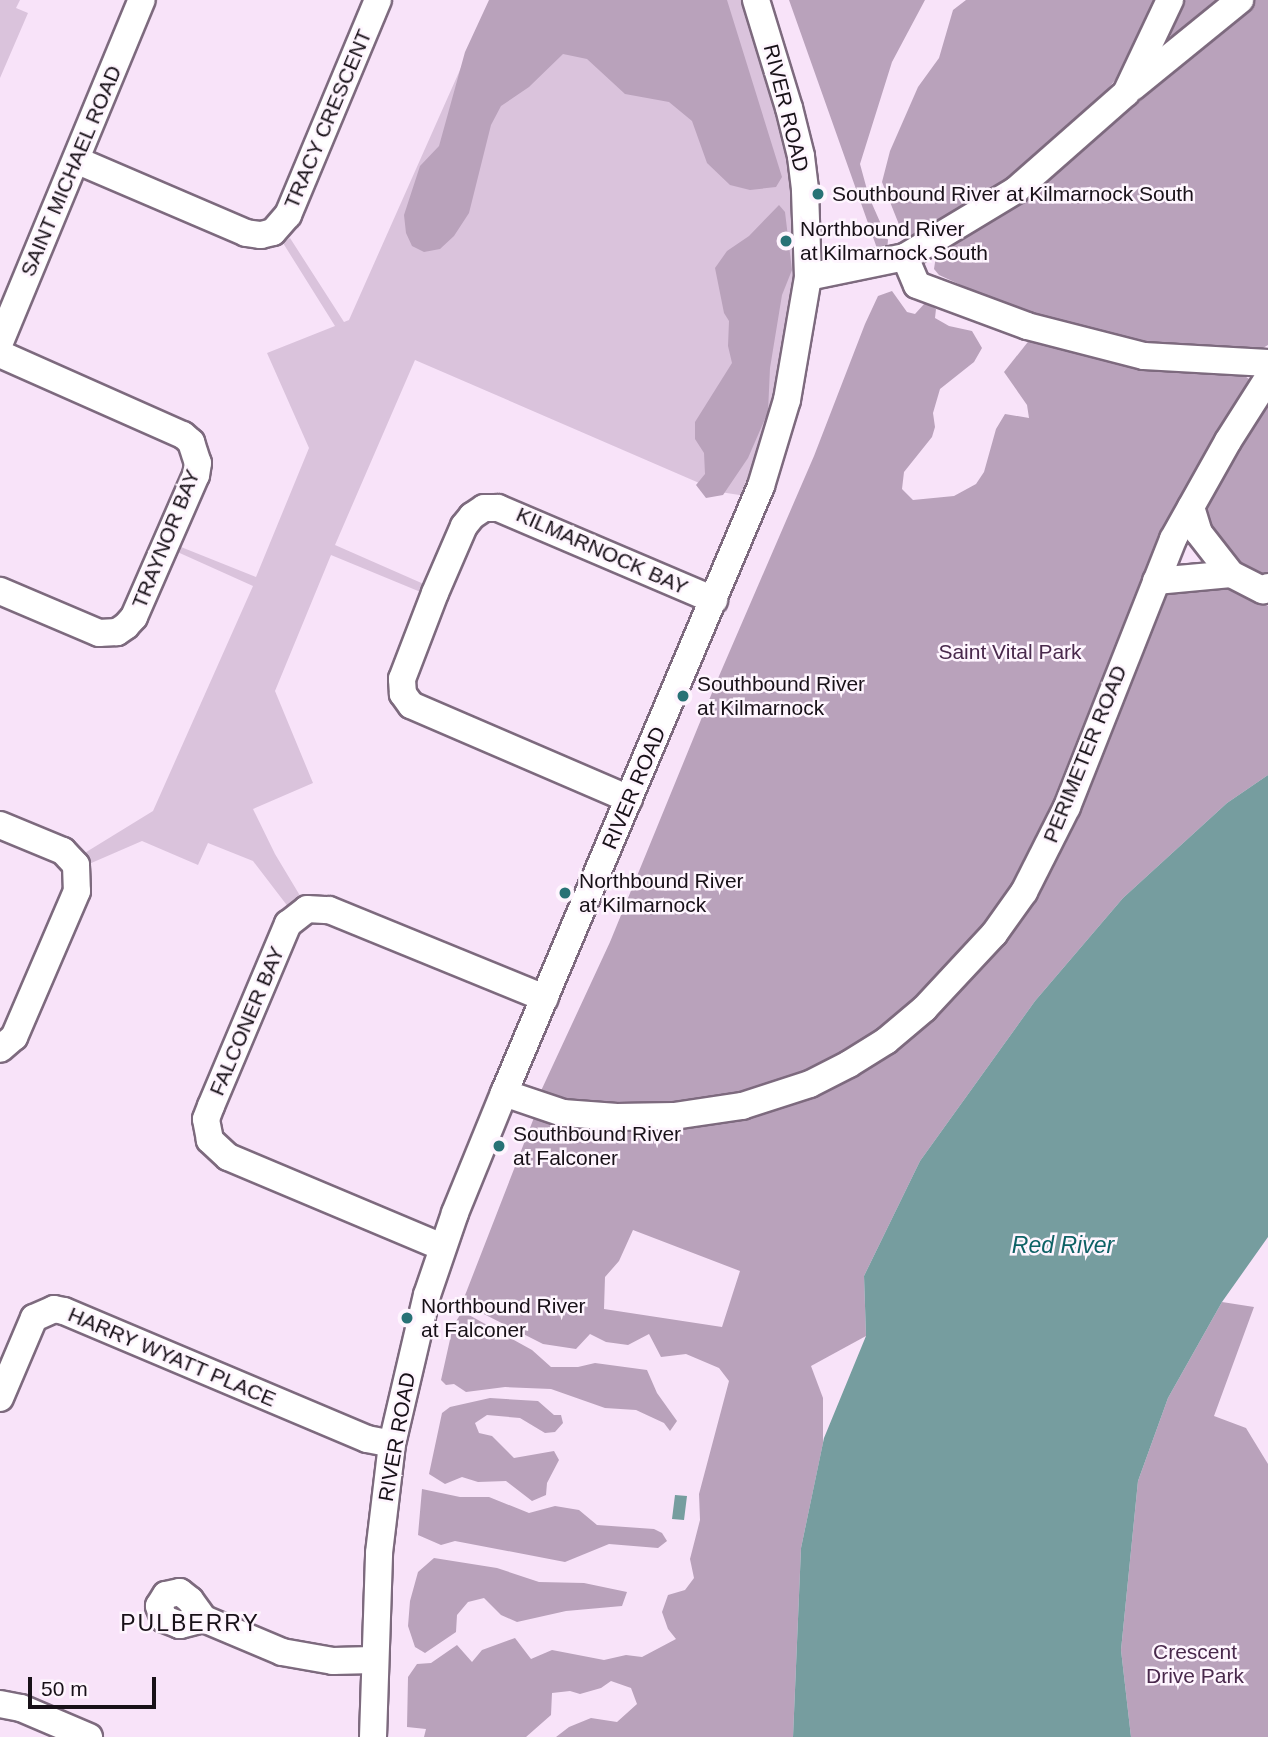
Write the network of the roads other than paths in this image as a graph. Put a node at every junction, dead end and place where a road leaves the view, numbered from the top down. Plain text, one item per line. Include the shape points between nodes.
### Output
1 (142, 0) edge
2 (378, 0) edge
3 (756, 0) edge
4 (1170, 0) edge
5 (1240, 0) edge
6 (1126, 93) junction
7 (76, 160) junction
8 (905, 257) junction
9 (808, 277) junction
10 (0, 342) edge
11 (0, 354) edge
12 (1268, 363) edge
13 (1268, 378) edge
14 (1191, 507) junction
15 (1231, 574) junction
16 (1156, 581) junction
17 (1268, 587) edge
18 (0, 591) edge
19 (714, 600) junction
20 (629, 799) junction
21 (0, 825) edge
22 (545, 998) junction
23 (0, 1049) edge
24 (504, 1093) junction
25 (442, 1247) junction
26 (0, 1398) edge
27 (392, 1444) junction
28 (204, 1619) dead end
29 (373, 1660) junction
30 (0, 1704) edge
31 (89, 1737) edge
32 (373, 1737) edge

1 - 7 street, SAINT MICHAEL ROAD
2 - 7 street, TRACY CRESCENT via 288,215 273,232 246,233
3 - 9 street, RIVER ROAD via 801,156
4 - 6 street
5 - 6 street
6 - 8 street via 1016,190
7 - 10 street, SAINT MICHAEL ROAD
8 - 9 street
8 - 12 street via 917,285 1027,326 1144,356
9 - 19 street, RIVER ROAD via 787,400 761,486
11 - 18 street, TRAYNOR BAY via 183,435 196,451 198,463 139,605 117,632 99,633
13 - 14 street, PERIMETER ROAD
14 - 15 street via 1199,533
14 - 16 street, PERIMETER ROAD
15 - 16 street
15 - 17 street via 1263,590
16 - 24 street, PERIMETER ROAD via 1067,807 1024,892 958,974 886,1041 810,1084 742,1106 617,1117 563,1113
19 - 20 street, RIVER ROAD
19 - 20 street, KILMARNOCK BAY via 498,508 484,508 472,516 450,560 406,664 403,694 422,712
20 - 22 street, RIVER ROAD
21 - 23 street via 62,852 76,865 77,891 14,1038
22 - 24 street, RIVER ROAD
22 - 25 street, FALCONER BAY via 328,910 307,909 288,924 211,1106 206,1119 210,1140 228,1157
24 - 25 street, RIVER ROAD
25 - 27 street, RIVER ROAD
26 - 27 street, HARRY WYATT PLACE via 34,1318 54,1309 367,1439
27 - 29 street, RIVER ROAD
28 - 29 street via 282,1652 333,1661
29 - 32 street, RIVER ROAD
30 - 31 street via 21,1707

